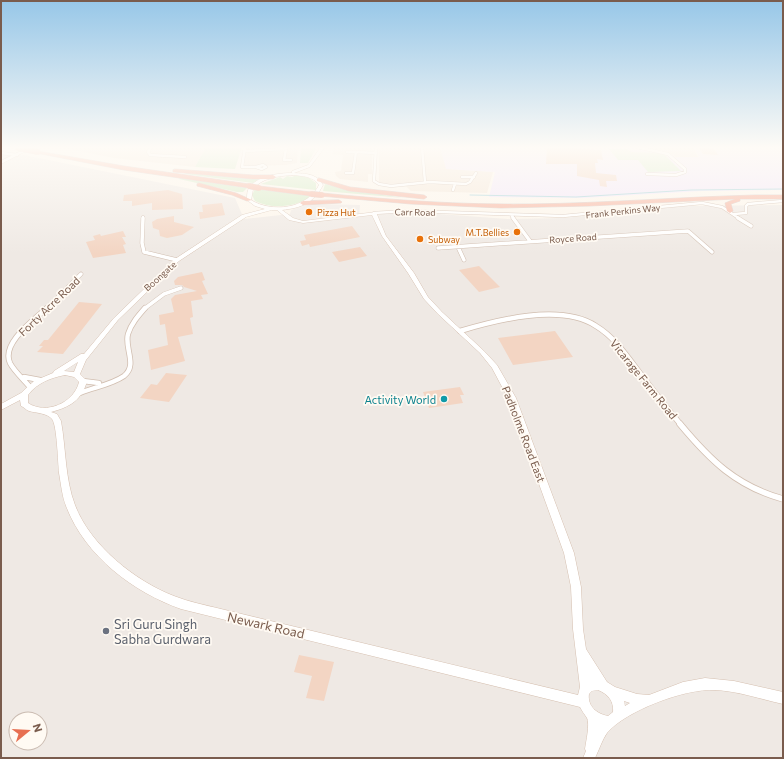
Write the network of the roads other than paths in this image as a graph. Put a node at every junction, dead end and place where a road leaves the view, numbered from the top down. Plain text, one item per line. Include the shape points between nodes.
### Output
1 (185, 182) edge
2 (231, 182) edge
3 (234, 182) edge
4 (261, 182) edge
5 (320, 182) edge
6 (327, 182) edge
7 (375, 182) edge
8 (423, 182) edge
9 (431, 182) edge
10 (468, 182) edge
11 (454, 184) junction
12 (250, 185) junction
13 (452, 190) dead end
14 (783, 198) edge
15 (249, 200) junction
16 (404, 200) junction
17 (412, 201) junction
18 (303, 203) junction
19 (255, 204) junction
20 (296, 206) junction
21 (275, 208) junction
22 (732, 212) junction
23 (374, 213) junction
24 (244, 216) junction
25 (512, 216) junction
26 (143, 217) dead end
27 (288, 218) junction
28 (751, 226) dead end
29 (530, 241) junction
30 (458, 247) junction
31 (438, 248) dead end
32 (712, 252) dead end
33 (177, 260) junction
34 (464, 260) dead end
35 (81, 274) dead end
36 (181, 288) dead end
37 (460, 331) junction
38 (89, 351) junction
39 (76, 375) junction
40 (51, 376) junction
41 (24, 377) junction
42 (40, 380) junction
43 (83, 381) junction
44 (101, 384) junction
45 (30, 387) junction
46 (80, 393) junction
47 (24, 395) junction
48 (68, 403) junction
49 (9, 404) junction
50 (1, 407) edge
51 (28, 408) junction
52 (42, 411) junction
53 (57, 420) junction
54 (783, 500) edge
55 (581, 648) junction
56 (586, 688) junction
57 (608, 689) junction
58 (783, 698) edge
59 (650, 700) junction
60 (583, 702) junction
61 (593, 717) junction
62 (614, 719) junction
63 (590, 756) edge

1 - 15 highway
2 - 12 highway
3 - 12 highway
4 - 15 street via 248,194
5 - 18 street via 318,192
6 - 16 highway
7 - 8 street via 403,186
9 - 11 street
10 - 11 street
11 - 13 street
12 - 16 highway, bridge
14 - 17 highway via 718,195 545,203
14 - 17 highway via 712,198 560,206
14 - 22 street via 748,204 746,212
14 - 22 highway via 736,200 728,203
15 - 19 street
16 - 17 highway
16 - 18 highway
18 - 20 street
19 - 21 street
19 - 24 street, Boongate
20 - 21 street
20 - 27 street via 288,213
21 - 24 street, Boongate
21 - 27 street
22 - 25 street, Frank Perkins Way via 702,203 563,216
22 - 28 street, Frank Perkins Way
23 - 25 street, Carr Road via 407,211
23 - 27 street, Carr Road via 308,222
23 - 37 street, Padholme Road East via 384,236 426,298
24 - 33 street, Boongate
25 - 29 street
26 - 33 street via 144,252
29 - 30 street, Royce Road
29 - 32 street, Royce Road via 688,231
30 - 31 street, Royce Road
30 - 34 street
33 - 38 street, Boongate via 116,318
35 - 41 street, Forty Acre Road via 13,340 8,358 10,364
36 - 44 street via 165,293 142,312 128,334 127,346 132,363 128,372 118,379
37 - 54 street, Vicarage Farm Road via 491,322 536,316 564,315 587,320 614,340 714,462 756,492
37 - 55 street, Padholme Road East via 495,367 514,403 569,553 576,587
38 - 39 street, Boongate
38 - 40 street, Boongate
39 - 40 street via 65,373
39 - 43 street
40 - 42 street
41 - 42 street
41 - 45 street
42 - 45 street
43 - 44 street
43 - 46 street
44 - 46 street
45 - 47 street
46 - 48 street
47 - 49 street
47 - 51 street via 23,400
48 - 52 street
48 - 53 street
49 - 50 street
49 - 51 street
51 - 52 street
52 - 53 street via 49,412
53 - 60 street, Newark Road via 65,486 70,505 89,541 144,586 168,599
55 - 56 street, Padholme Road East
55 - 57 street, Padholme Road East via 591,668
56 - 57 street via 594,684
56 - 60 street, Padholme Road East
57 - 59 street via 636,700
57 - 62 street, Padholme Road East via 619,704
58 - 59 street via 706,684 684,688
59 - 62 street
60 - 61 street
61 - 62 street via 598,721
61 - 63 street
62 - 63 street via 602,730

